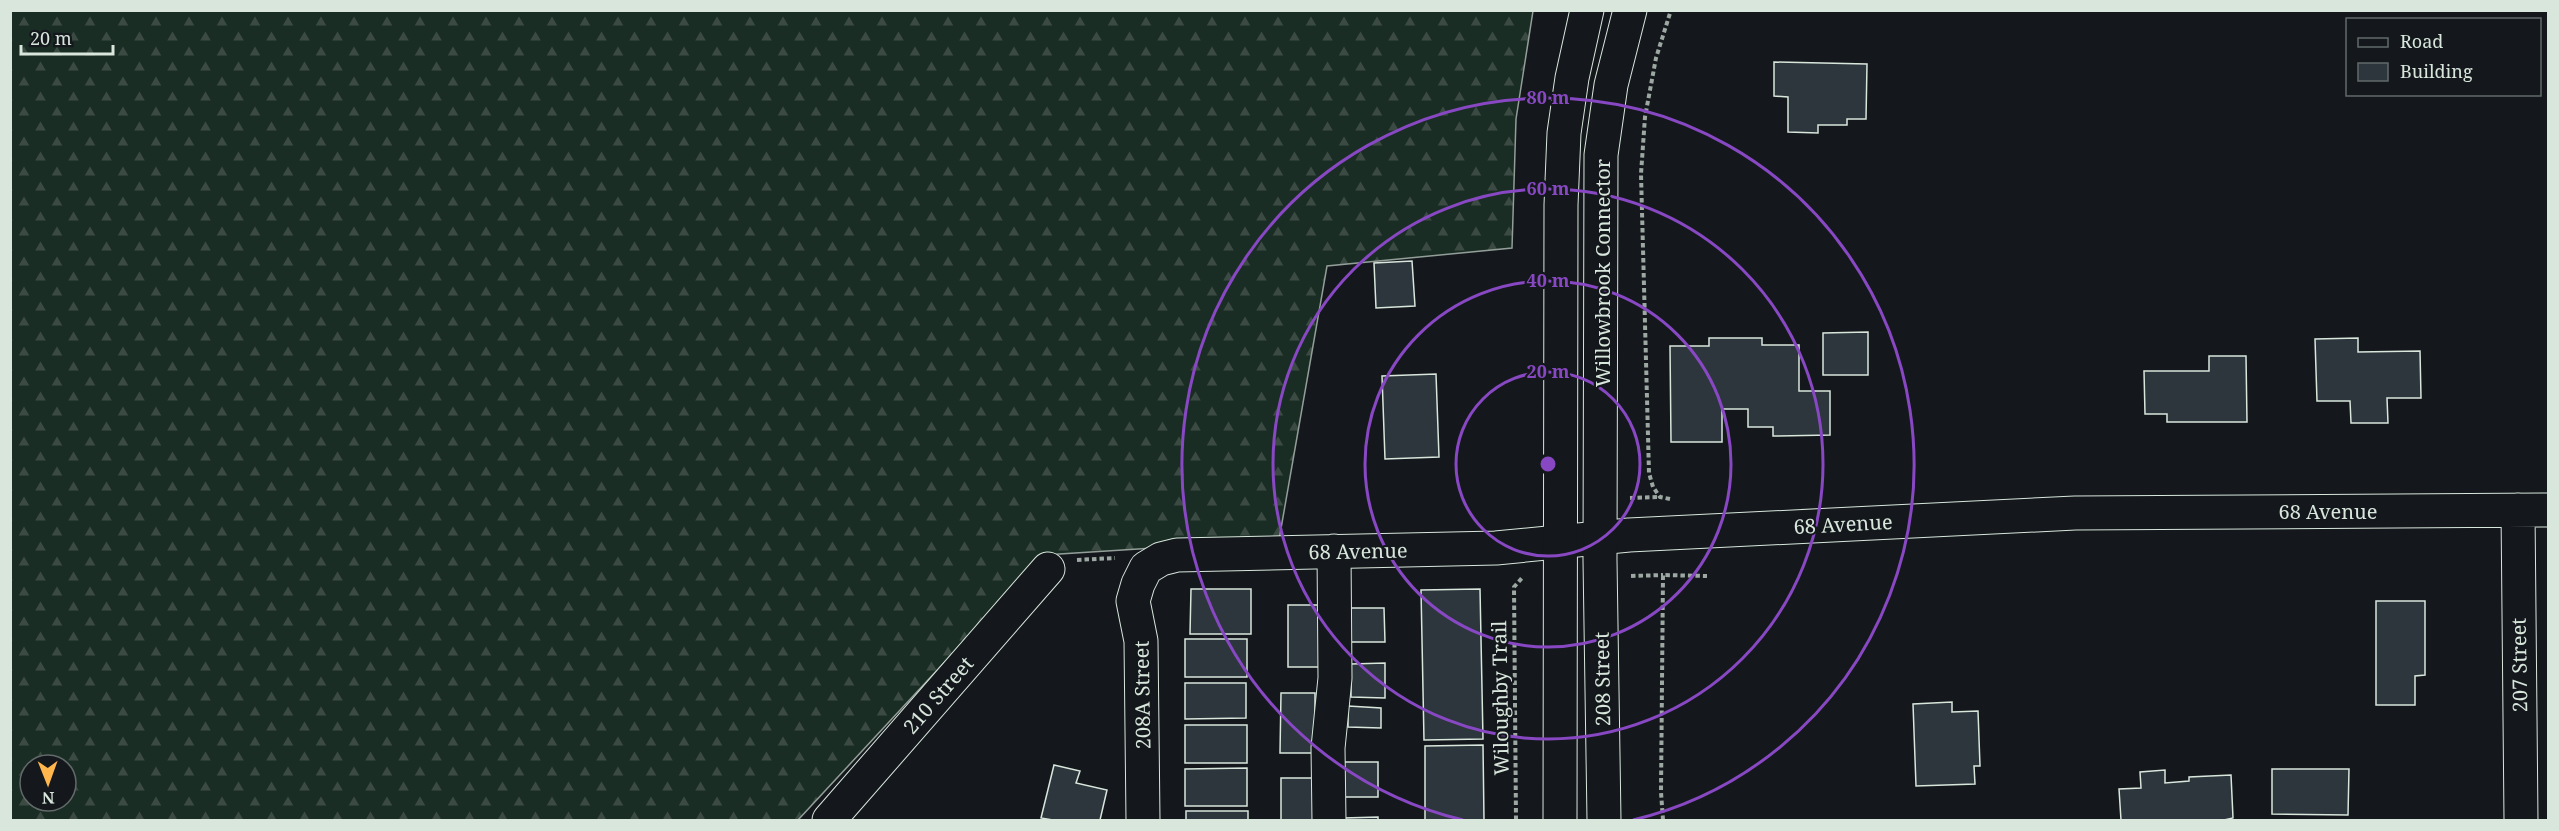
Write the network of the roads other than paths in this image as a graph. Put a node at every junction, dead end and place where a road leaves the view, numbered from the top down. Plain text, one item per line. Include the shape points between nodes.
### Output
1 (1587, 10) edge
2 (1630, 10) edge
3 (2533, 510) edge
4 (1602, 538) junction
5 (1562, 542) junction
6 (1334, 551) junction
7 (1132, 565) joint
8 (1048, 569) road end
9 (829, 820) edge
10 (1143, 820) edge
11 (1329, 820) edge
12 (1560, 820) edge
13 (1604, 820) edge
14 (2521, 820) edge

1 - 5 street, Willowbrook Connector via 1564,133
2 - 4 street, Willowbrook Connector via 1611,85 1601,155
3 - 4 street, 68 Avenue via 2075,513
3 - 14 street, 207 Street
4 - 5 street, 68 Avenue
4 - 13 street, 208 Street
5 - 6 street, 68 Avenue via 1496,548
5 - 12 street, 208 Street
6 - 7 street, 68 Avenue via 1177,555
6 - 11 street via 1335,678 1328,748
7 - 10 street, 208A Street via 1133,601 1142,641
8 - 9 street, 210 Street

